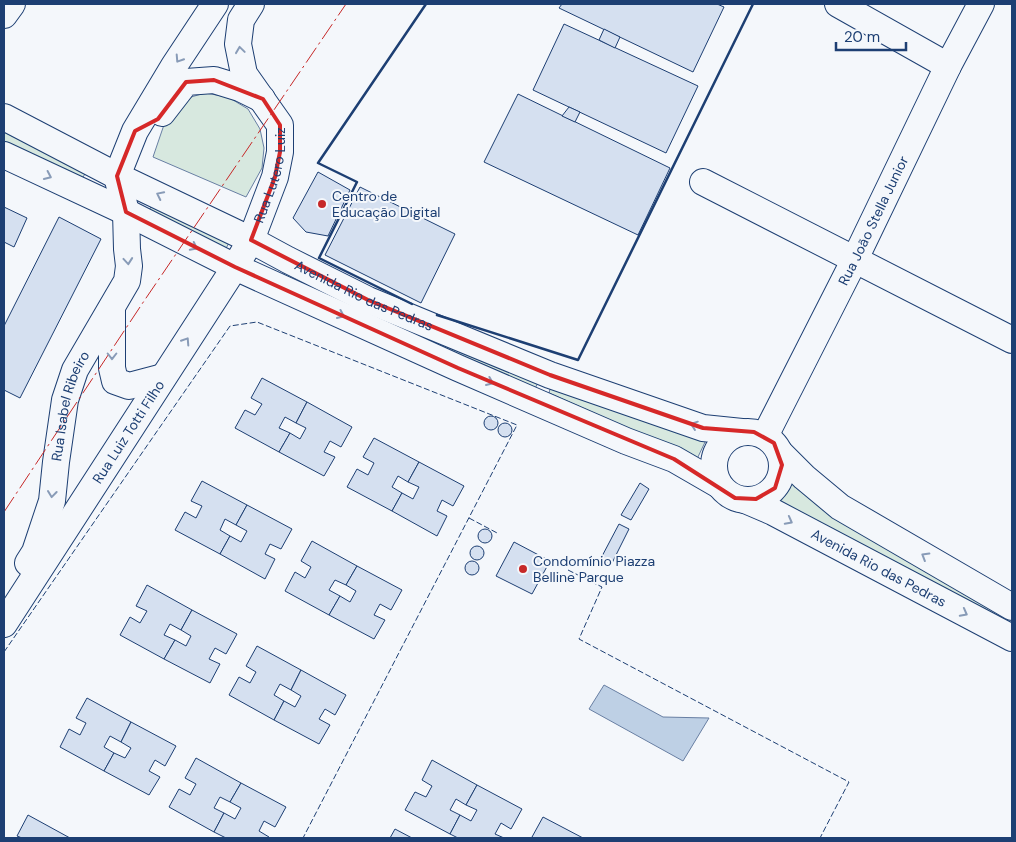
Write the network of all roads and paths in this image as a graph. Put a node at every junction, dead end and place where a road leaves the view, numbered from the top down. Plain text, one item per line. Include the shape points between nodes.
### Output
1 (12, 4) edge
2 (215, 4) edge
3 (251, 4) edge
4 (838, 4) edge
5 (981, 4) edge
6 (4, 16) edge
7 (948, 66) junction
8 (263, 99) junction
9 (4, 116) edge
10 (135, 131) junction
11 (4, 155) edge
12 (117, 176) junction
13 (703, 182) dead end
14 (126, 212) junction
15 (251, 240) junction
16 (855, 259) junction
17 (235, 267) junction
18 (112, 307) junction
19 (1012, 340) edge
20 (163, 377) junction
21 (762, 440) junction
22 (719, 485) junction
23 (745, 500) junction
24 (4, 600) edge
25 (1012, 607) edge
26 (4, 624) edge
27 (1012, 638) edge

1 - 6 street
2 -> 10 street
8 -> 3 street, Rua Lutero Luiz via 244,74 238,44 242,20
4 - 7 street
5 - 7 street, Rua João Stella Junior
7 - 16 street, Rua João Stella Junior
8 - 10 street via 214,80 186,82 158,119
8 - 15 street, Rua Lutero Luiz via 280,125 280,152 275,177
9 - 12 street, Avenida Rio das Pedras
10 - 12 street
11 -> 14 street, Avenida Rio das Pedras
12 - 14 street
15 -> 12 street, Avenida Rio das Pedras
13 - 16 street
14 -> 17 street, Avenida Rio das Pedras
14 -> 18 street, Rua Isabel Ribeiro via 127,281
15 - 17 street, Rua Luiz Totti Filho
21 -> 15 street, Avenida Rio das Pedras via 703,428 550,375 368,300
16 - 19 street
16 - 21 street, Rua João Stella Junior
20 -> 17 street, Rua Luiz Totti Filho
17 -> 22 street, Avenida Rio das Pedras via 626,442 674,459
18 -> 20 street via 115,381 129,386
18 -> 24 street, Rua Isabel Ribeiro via 75,370 65,400 52,501 34,552
20 - 26 street, Rua Luiz Totti Filho
21 - 22 street via 730,436 721,444 713,464
21 - 23 street via 782,465 781,477 765,496
25 -> 21 street via 840,507
22 - 23 street via 735,498
23 -> 27 street, Avenida Rio das Pedras

